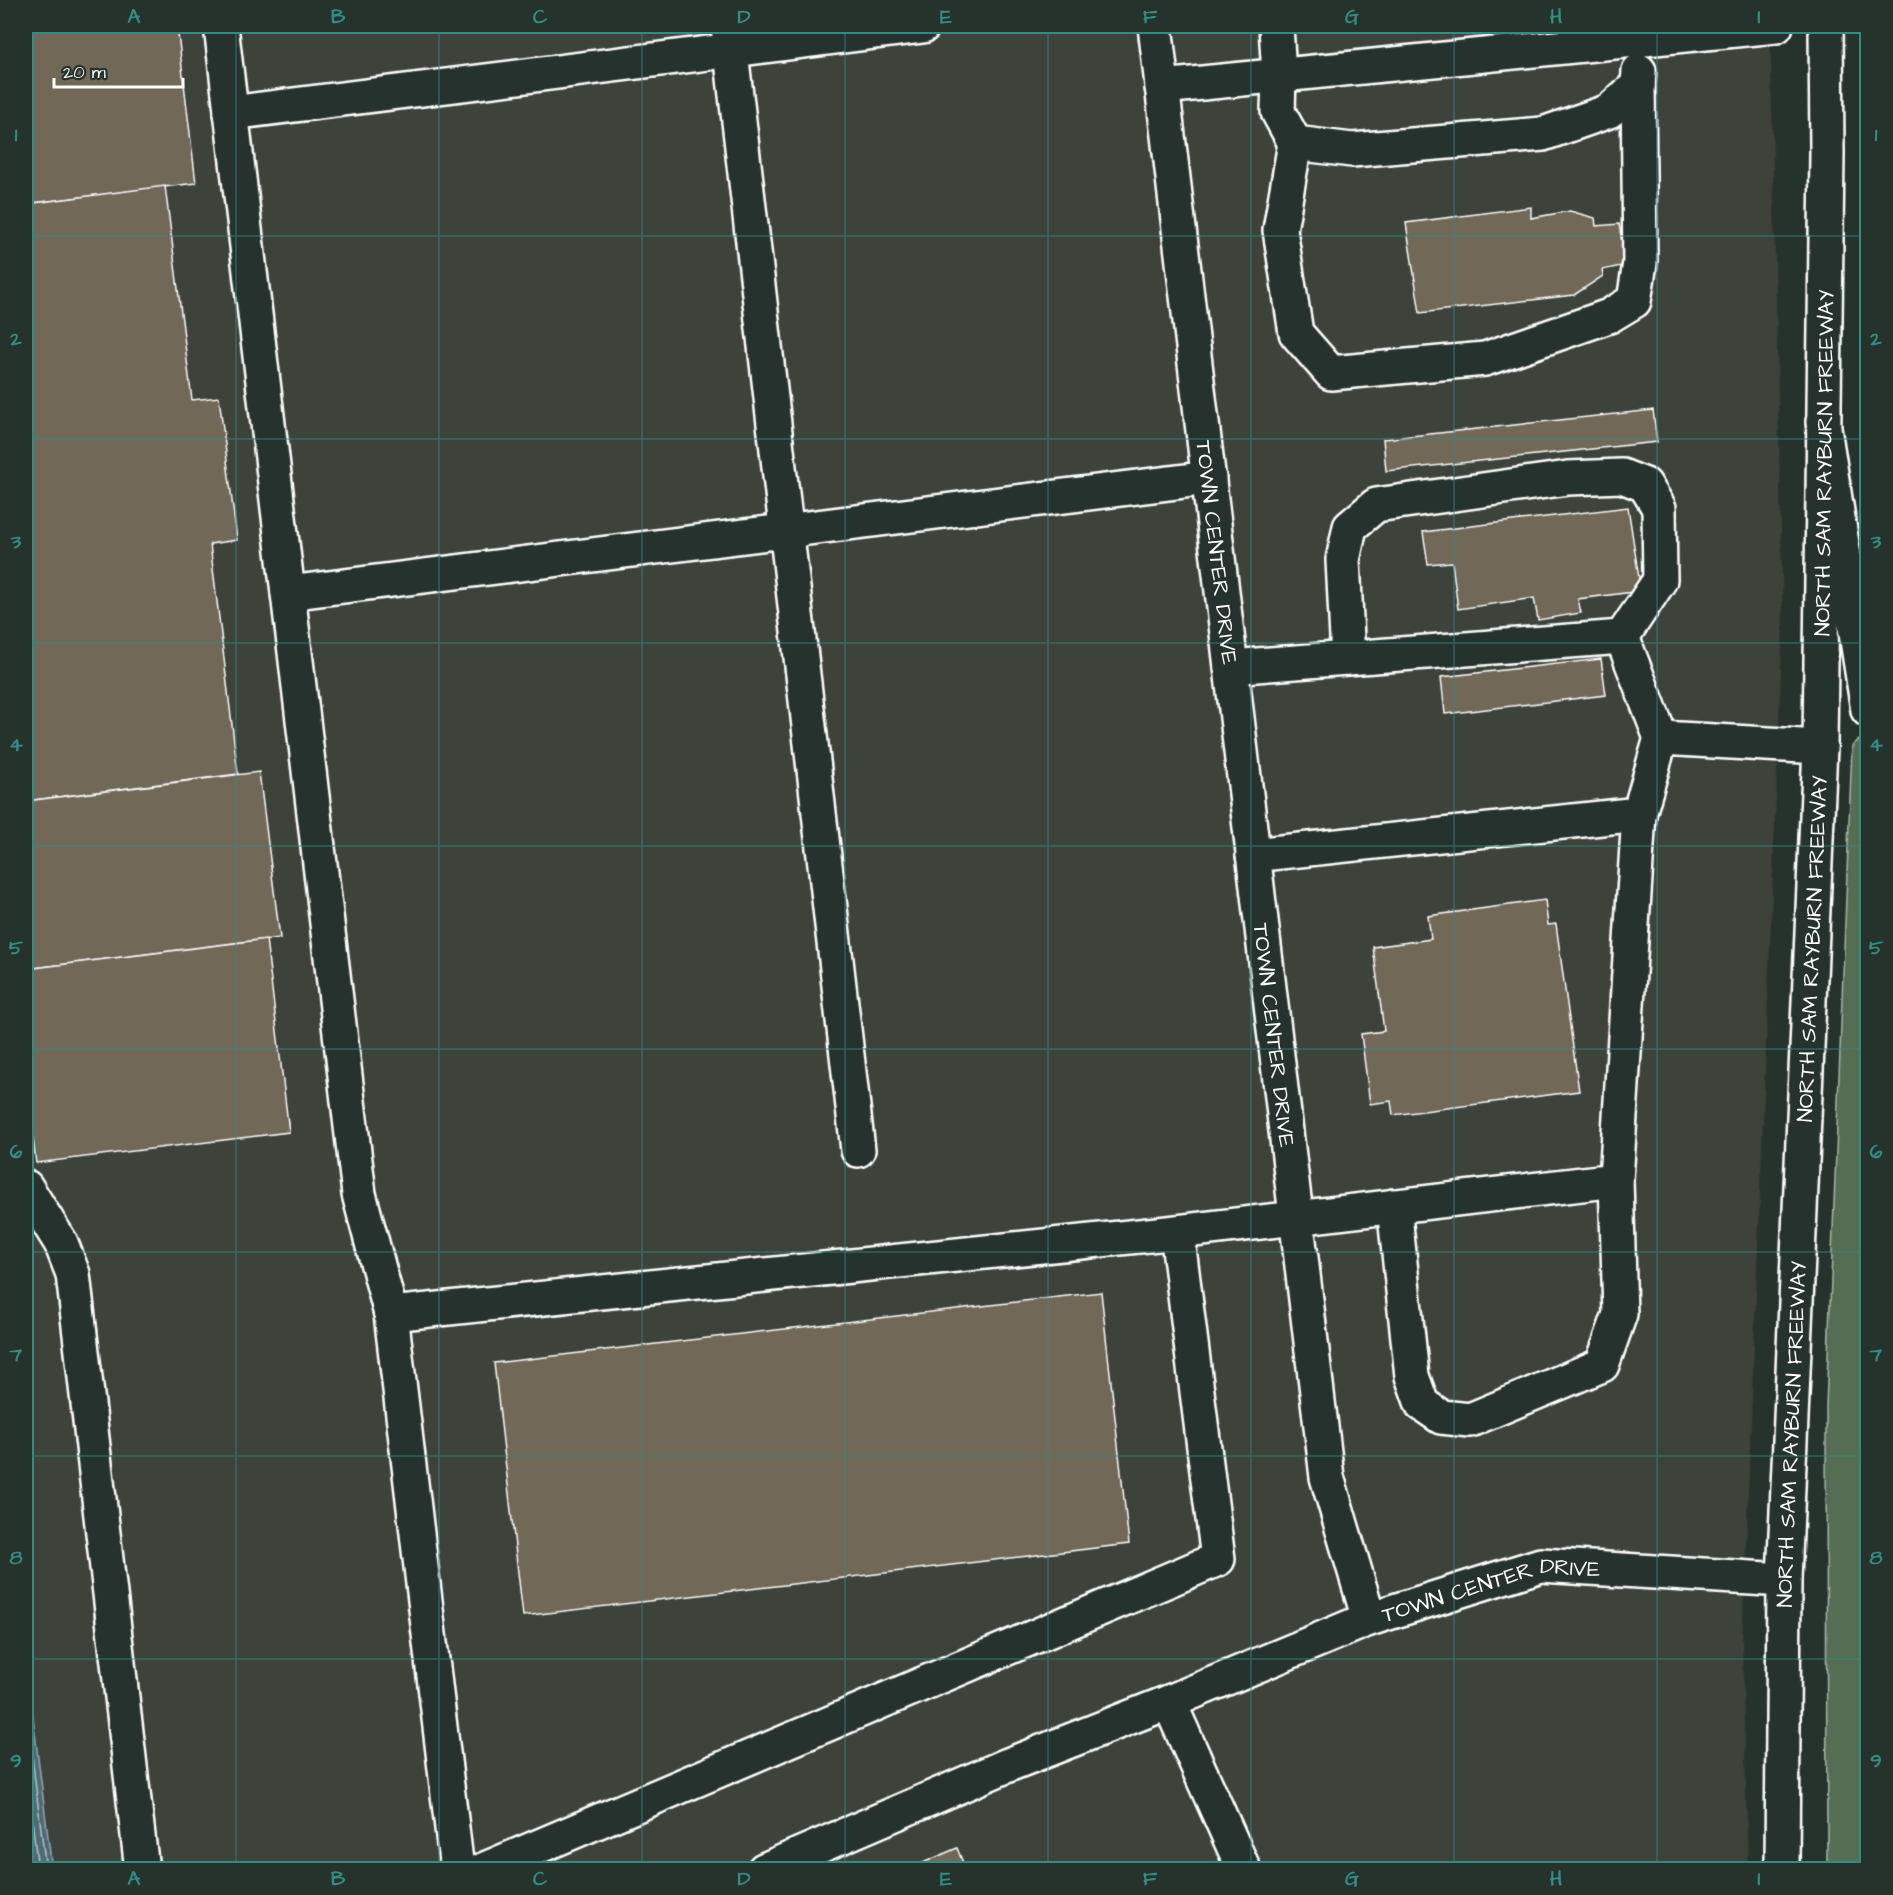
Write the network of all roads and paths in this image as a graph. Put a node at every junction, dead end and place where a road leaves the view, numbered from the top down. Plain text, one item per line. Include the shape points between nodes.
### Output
1 (221, 26) edge
2 (923, 26) edge
3 (1155, 26) edge
4 (1276, 26) edge
5 (1776, 26) edge
6 (1826, 26) edge
7 (730, 38) edge
8 (1642, 39) junction
9 (1279, 75) junction
10 (1638, 85) junction
11 (1162, 87) junction
12 (231, 113) junction
13 (1295, 142) junction
14 (1823, 422) junction
15 (1209, 478) junction
16 (787, 530) junction
17 (288, 593) junction
18 (1622, 637) junction
19 (1348, 658) junction
20 (1231, 667) junction
21 (1868, 710) edge
22 (1661, 738) junction
23 (1820, 747) junction
24 (1639, 814) junction
25 (1253, 855) junction
26 (858, 1150) dead end
27 (1616, 1180) junction
28 (26, 1187) edge
29 (1394, 1206) junction
30 (1296, 1218) junction
31 (1177, 1232) junction
32 (391, 1314) junction
33 (1784, 1580) junction
34 (1369, 1619) junction
35 (1169, 1702) junction
36 (142, 1869) edge
37 (457, 1869) edge
38 (483, 1869) edge
39 (764, 1869) edge
40 (1244, 1869) edge
41 (1782, 1869) edge

1 - 12 main road
2 - 7 main road
3 - 11 main road, TOWN CENTER DRIVE
4 - 9 main road
5 - 8 main road
6 - 14 main road, NORTH SAM RAYBURN FREEWAY
7 - 12 main road
7 - 16 main road
8 - 9 main road
8 - 10 main road
9 - 11 main road
9 - 13 main road via 1278,112
10 - 13 main road via 1608,111 1543,134 1352,150
10 - 13 main road via 1640,263 1634,301 1609,316 1485,359 1331,373 1296,333 1280,230
11 - 15 main road, TOWN CENTER DRIVE
12 - 17 main road
14 - 21 main road
14 - 23 main road, NORTH SAM RAYBURN FREEWAY
15 - 16 main road
15 - 20 main road, TOWN CENTER DRIVE
16 - 17 main road
16 - 26 main road
17 - 32 main road via 359,1194
18 - 19 main road
18 - 19 main road via 1660,580 1659,508 1645,485 1622,476 1568,478 1376,505 1350,527 1343,560
18 - 22 main road
19 - 20 main road
20 - 25 main road, TOWN CENTER DRIVE
22 - 23 main road
22 - 24 main road
23 - 33 main road, NORTH SAM RAYBURN FREEWAY
24 - 25 main road
24 - 27 main road
25 - 30 main road, TOWN CENTER DRIVE
27 - 29 main road
27 - 29 main road via 1620,1314 1602,1365 1470,1420 1440,1417 1422,1404 1412,1376
28 - 36 main road via 61,1243 73,1274
29 - 30 main road
30 - 31 main road
30 - 34 main road, TOWN CENTER DRIVE via 1327,1477
31 - 32 main road
31 - 38 main road via 1218,1559
32 - 37 main road
33 - 34 main road, TOWN CENTER DRIVE via 1541,1565
33 - 41 main road, NORTH SAM RAYBURN FREEWAY
34 - 35 main road
35 - 39 main road via 1008,1765
35 - 40 main road

